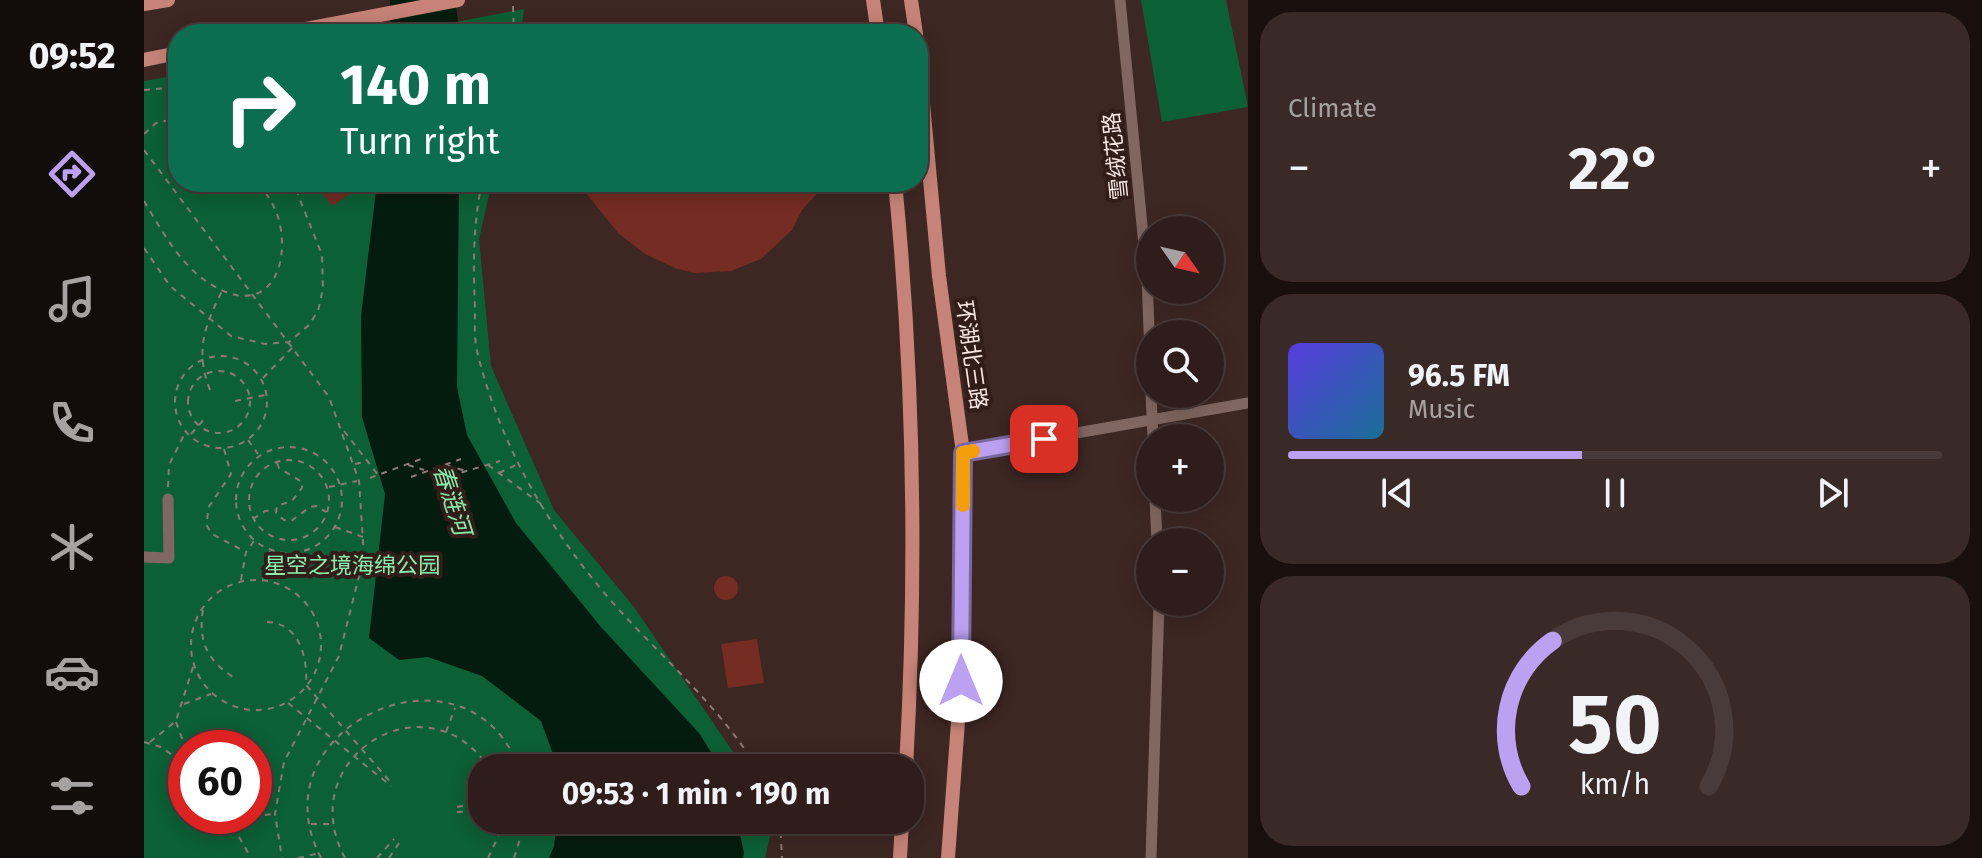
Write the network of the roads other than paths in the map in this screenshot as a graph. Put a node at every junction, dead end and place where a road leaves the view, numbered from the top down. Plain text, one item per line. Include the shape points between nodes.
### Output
1 (168, 0) edge
2 (458, 0) edge
3 (873, 0) edge
4 (911, 0) edge
5 (1120, 0) edge
6 (144, 4) edge
7 (331, 24) edge
8 (877, 24) edge
9 (915, 24) edge
10 (168, 55) edge
11 (144, 60) edge
12 (928, 158) edge
13 (896, 192) edge
14 (1149, 320) edge
15 (1248, 403) edge
16 (1152, 408) edge
17 (1152, 421) junction
18 (1152, 424) edge
19 (963, 453) junction
20 (168, 499) road end
21 (144, 557) edge
22 (1159, 616) edge
23 (907, 754) edge
24 (901, 834) edge
25 (900, 858) edge
26 (948, 858) edge
27 (1151, 858) edge

1 - 6 main road
2 - 7 main road
3 - 8 main road
4 - 9 main road
5 - 14 street, 雪绒花路
10 - 11 main road
12 - 19 main road, 环湖北三路
13 - 23 main road via 912,462
15 - 17 street
16 - 17 street
17 - 18 street
17 - 19 street
19 - 26 main road, 环湖北三路 via 961,681
20 - 21 street via 169,558
22 - 27 street
24 - 25 main road

